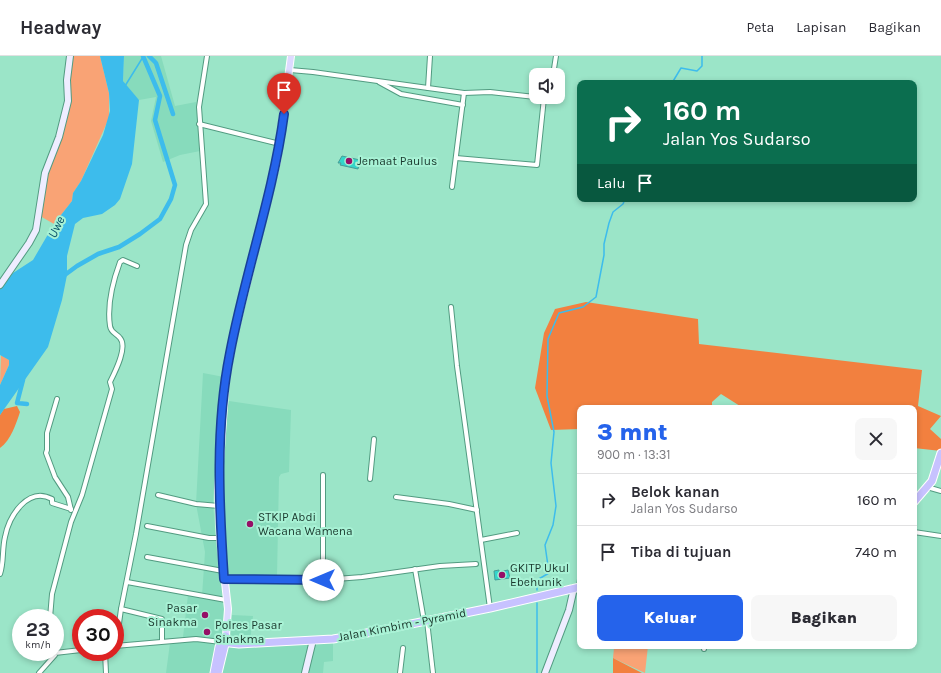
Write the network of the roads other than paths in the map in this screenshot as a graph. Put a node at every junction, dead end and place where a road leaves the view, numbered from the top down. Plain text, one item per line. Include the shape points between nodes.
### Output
1 (70, 56) edge
2 (208, 56) edge
3 (291, 56) edge
4 (430, 56) edge
5 (556, 56) edge
6 (554, 68) edge
7 (290, 70) junction
8 (379, 82) junction
9 (428, 88) junction
10 (464, 93) junction
11 (529, 96) edge
12 (543, 104) edge
13 (463, 105) junction
14 (199, 124) junction
15 (280, 144) junction
16 (456, 158) junction
17 (452, 187) dead end
18 (137, 266) dead end
19 (0, 285) edge
20 (451, 308) dead end
21 (57, 399) dead end
22 (374, 439) dead end
23 (941, 454) edge
24 (324, 475) dead end
25 (370, 479) dead end
26 (927, 487) junction
27 (941, 491) edge
28 (158, 495) dead end
29 (396, 497) dead end
30 (917, 499) edge
31 (219, 506) junction
32 (71, 509) junction
33 (477, 510) junction
34 (73, 516) junction
35 (147, 526) dead end
36 (917, 532) edge
37 (517, 533) dead end
38 (941, 536) edge
39 (220, 538) junction
40 (481, 540) junction
41 (147, 557) dead end
42 (476, 564) dead end
43 (415, 569) junction
44 (223, 571) junction
45 (0, 574) edge
46 (224, 579) junction
47 (323, 580) junction
48 (127, 582) junction
49 (577, 587) edge
50 (577, 590) edge
51 (226, 600) junction
52 (490, 608) junction
53 (51, 609) edge
54 (121, 609) edge
55 (124, 610) edge
56 (426, 621) junction
57 (162, 640) junction
58 (224, 640) junction
59 (313, 640) junction
60 (124, 644) edge
61 (403, 648) dead end
62 (50, 661) edge
63 (105, 661) edge
64 (39, 673) edge
65 (106, 673) edge
66 (214, 673) edge
67 (218, 673) edge
68 (305, 673) edge
69 (400, 673) edge
70 (433, 673) edge
71 (545, 673) edge

1 - 19 street via 68,101 59,136 45,173 36,230
2 - 14 street via 200,98
3 - 7 main road
4 - 9 street
5 - 6 street
7 - 8 street
7 - 15 main road
8 - 9 street
8 - 13 street via 401,94
9 - 10 street
10 - 11 street via 490,92
10 - 13 street
12 - 16 street via 537,165
13 - 16 street
14 - 15 street
14 - 48 street via 206,204 191,230 186,245
15 - 31 main road via 229,354 220,443
16 - 17 street
18 - 34 street via 123,260 113,284 110,325 111,330 120,337 122,350 110,382 112,389 82,495
20 - 33 street
21 - 32 street via 47,433 46,453 55,477 67,494
22 - 25 street
23 - 26 highway via 935,474
24 - 47 street
26 - 27 street
26 - 30 highway
28 - 31 street via 196,504
29 - 33 street
31 - 39 main road
32 - 34 street
32 - 45 street via 52,503 52,500 40,495 31,496 20,506 5,536
33 - 40 street
34 - 53 street via 52,594
35 - 39 street
36 - 38 street
37 - 40 street
39 - 44 main road
40 - 52 street
41 - 44 street
42 - 43 street
43 - 47 street
43 - 56 street
44 - 46 main road
46 - 47 street
46 - 51 main road
48 - 51 street
48 - 54 street
49 - 52 highway, Jalan Kimbim - Pyramid
50 - 71 street
51 - 58 main road via 228,615
52 - 56 highway, Jalan Kimbim - Pyramid
55 - 57 street via 162,619
56 - 59 highway, Jalan Kimbim - Pyramid via 352,636
56 - 70 street
57 - 58 street
57 - 60 street
58 - 59 highway, Jalan Kimbim - Pyramid
58 - 66 highway
58 - 67 highway
59 - 68 street
61 - 69 street
62 - 64 street
63 - 65 street

